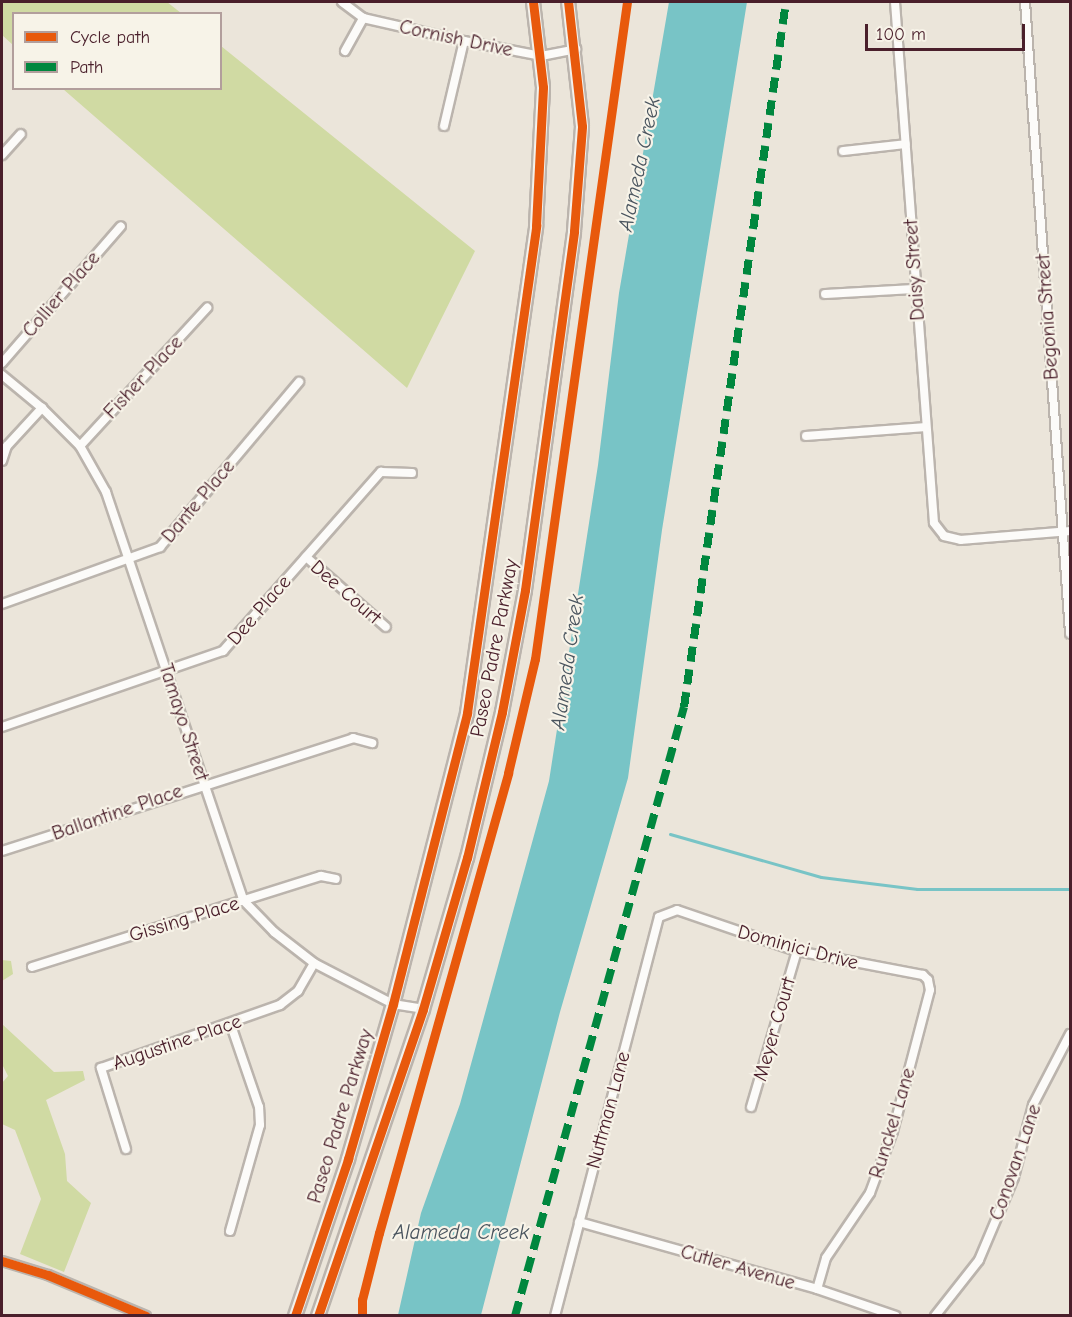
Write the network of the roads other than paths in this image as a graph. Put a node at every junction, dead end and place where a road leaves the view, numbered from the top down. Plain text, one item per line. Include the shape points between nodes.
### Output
1 (342, 2) edge
2 (533, 2) edge
3 (568, 2) edge
4 (895, 2) edge
5 (1025, 2) edge
6 (363, 18) junction
7 (464, 41) junction
8 (576, 49) junction
9 (345, 51) dead end
10 (541, 56) junction
11 (444, 126) dead end
12 (21, 134) dead end
13 (906, 144) junction
14 (843, 151) dead end
15 (2, 155) edge
16 (122, 226) dead end
17 (914, 289) junction
18 (825, 294) dead end
19 (207, 308) dead end
20 (2, 363) edge
21 (2, 375) edge
22 (298, 382) dead end
23 (42, 408) junction
24 (926, 427) junction
25 (806, 436) dead end
26 (80, 446) junction
27 (2, 461) edge
28 (412, 473) dead end
29 (1066, 531) edge
30 (306, 557) junction
31 (131, 559) junction
32 (2, 604) edge
33 (386, 627) dead end
34 (1071, 633) edge
35 (167, 671) junction
36 (2, 727) edge
37 (372, 743) dead end
38 (204, 783) junction
39 (2, 851) edge
40 (336, 879) dead end
41 (243, 900) junction
42 (669, 911) joint
43 (797, 951) junction
44 (314, 963) junction
45 (32, 967) dead end
46 (928, 980) joint
47 (393, 1004) junction
48 (423, 1009) junction
49 (231, 1025) junction
50 (1071, 1034) edge
51 (751, 1107) dead end
52 (126, 1149) dead end
53 (579, 1222) junction
54 (230, 1231) dead end
55 (2, 1261) edge
56 (817, 1289) junction
57 (321, 1313) edge
58 (146, 1316) edge
59 (295, 1316) edge
60 (555, 1316) edge
61 (896, 1316) edge
62 (935, 1316) edge

1 - 6 street, Cornish Drive
2 - 10 main road, Paseo Padre Parkway
3 - 8 main road, Paseo Padre Parkway
4 - 13 street, Daisy Street
5 - 29 street, Begonia Street
6 - 7 street, Cornish Drive
6 - 9 street
7 - 10 street, Cornish Drive
7 - 11 street
8 - 10 street, Cornish Drive
8 - 48 main road, Paseo Padre Parkway via 582,126 574,231 525,590 502,712 470,847
10 - 47 main road, Paseo Padre Parkway via 543,138 536,226 467,713
12 - 15 street
13 - 14 street
13 - 17 street, Daisy Street
16 - 20 street, Collier Place
17 - 18 street
17 - 24 street, Daisy Street
19 - 26 street, Fisher Place
21 - 23 street, Tamayo Street
22 - 31 street, Dante Place via 160,547
23 - 26 street, Tamayo Street
23 - 27 street via 7,446
24 - 25 street
24 - 29 street, Daisy Street via 934,523 944,536 961,540
26 - 31 street, Tamayo Street via 106,492
28 - 30 street, Dee Place via 381,472
29 - 34 street, Begonia Street
30 - 33 street, Dee Court
30 - 35 street, Dee Place via 223,651
31 - 32 street, Dante Place
31 - 35 street, Tamayo Street
35 - 36 street, Dee Place
35 - 38 street, Tamayo Street
37 - 38 street, Ballantine Place via 353,738
38 - 39 street, Ballantine Place
38 - 41 street, Tamayo Street
40 - 41 street, Gissing Place via 321,876
41 - 44 street, Tamayo Street via 274,932
41 - 45 street, Gissing Place
42 - 43 street, Dominici Drive via 677,910
42 - 53 street, Nuttman Lane via 659,917
43 - 46 street, Dominici Drive via 923,975
43 - 51 street, Meyer Court
44 - 47 street, Tamayo Street
44 - 49 street, Augustine Place via 298,991 280,1005
46 - 56 street, Runckel Lane via 930,990 894,1131 870,1193 826,1258
47 - 48 street, Tamayo Street
47 - 59 main road, Paseo Padre Parkway via 348,1159
48 - 57 main road, Paseo Padre Parkway
49 - 52 street, Augustine Place via 101,1068
49 - 54 street via 259,1107 260,1125
50 - 62 street, Conovan Lane via 1033,1105 1014,1177 979,1260
53 - 56 street, Cutler Avenue
53 - 60 street, Nuttman Lane
55 - 58 street via 48,1275
56 - 61 street, Cutler Avenue

